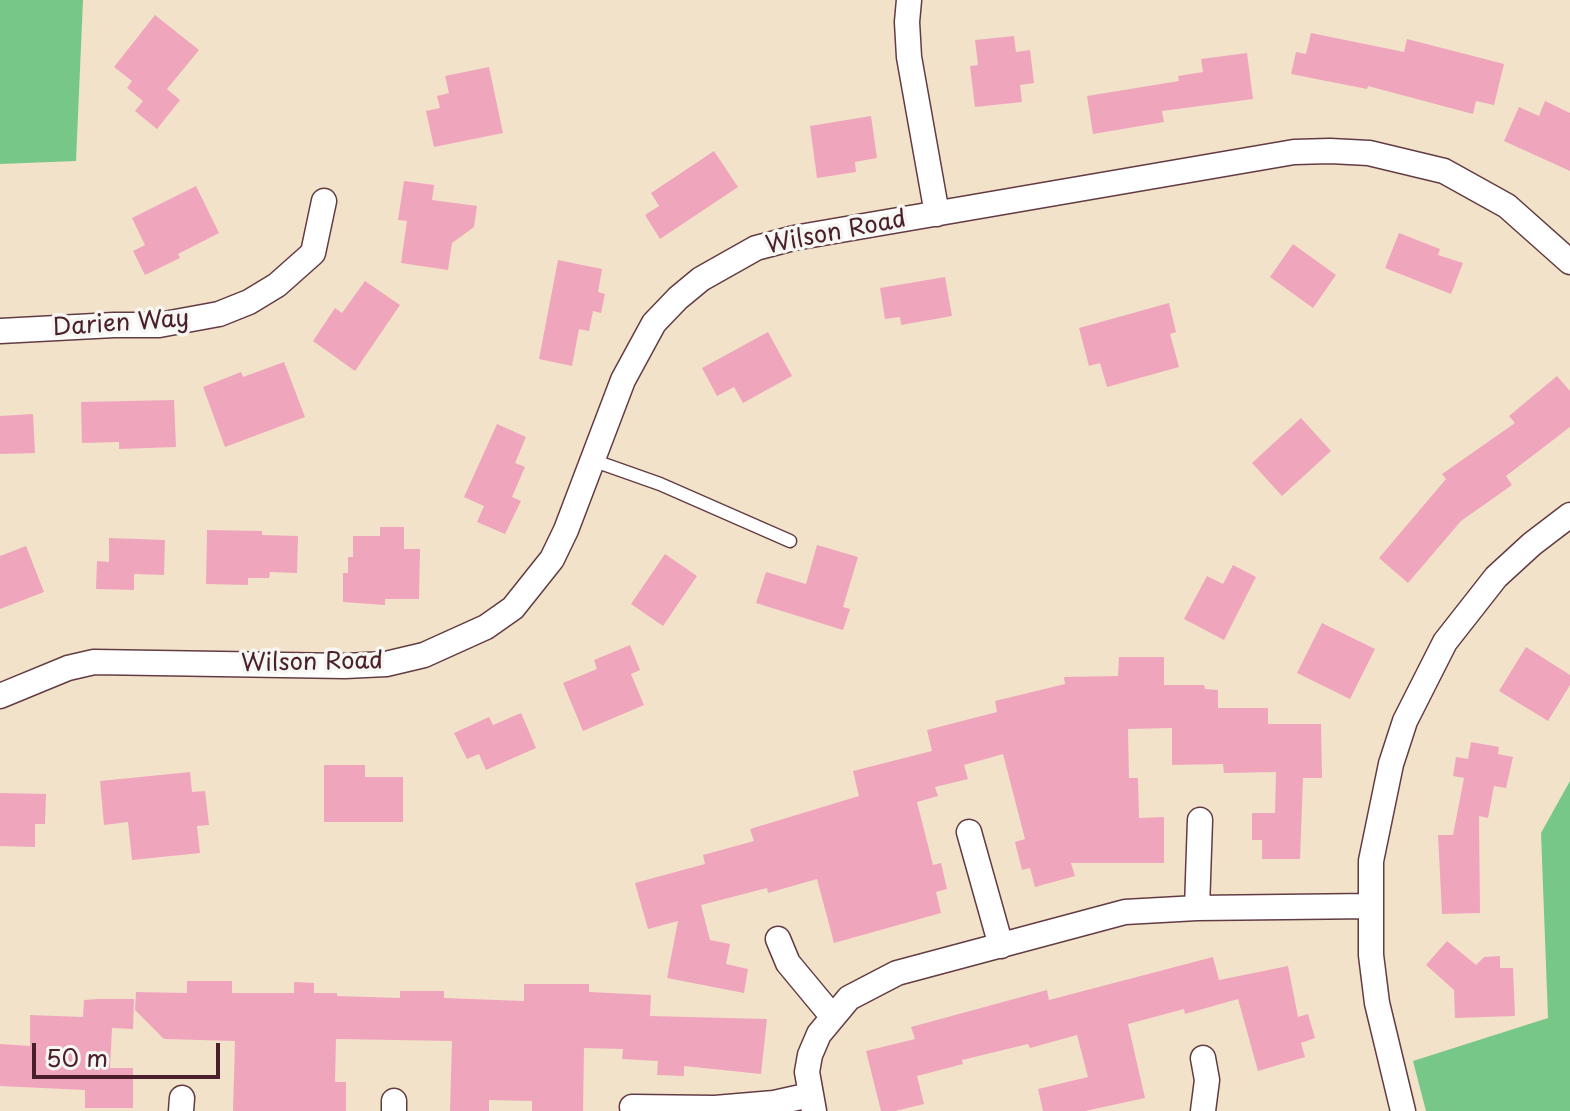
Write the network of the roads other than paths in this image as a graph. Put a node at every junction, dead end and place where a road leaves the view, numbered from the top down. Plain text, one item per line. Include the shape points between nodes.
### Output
1 (909, 0) edge
2 (324, 201) dead end
3 (937, 214) junction
4 (1570, 262) edge
5 (0, 331) edge
6 (592, 460) junction
7 (1570, 515) edge
8 (790, 541) dead end
9 (0, 696) edge
10 (1200, 820) dead end
11 (969, 832) dead end
12 (1371, 906) junction
13 (1197, 908) junction
14 (778, 939) dead end
15 (1001, 946) junction
16 (832, 1016) junction
17 (1203, 1058) dead end
18 (812, 1103) edge
19 (632, 1107) dead end
20 (1203, 1111) edge
21 (1403, 1111) edge

1 - 3 street via 909,57
2 - 5 street, Darien Way via 313,253 249,302 219,314 159,325
3 - 4 street, Wilson Road via 1294,152 1369,153 1444,171 1476,187 1517,214
3 - 6 street, Wilson Road via 756,248 701,279 654,323 637,351
6 - 8 lane
6 - 9 street, Wilson Road via 566,530 544,570 513,608 456,643 386,664 94,662
7 - 12 street via 1496,577 1445,642 1425,678 1391,764 1371,861
10 - 13 street
11 - 15 street
12 - 13 street
12 - 21 street via 1377,1003
13 - 15 street via 1125,912
14 - 16 street via 788,963
15 - 16 street via 897,973 849,998
16 - 18 street via 810,1055
17 - 20 street
18 - 19 street

